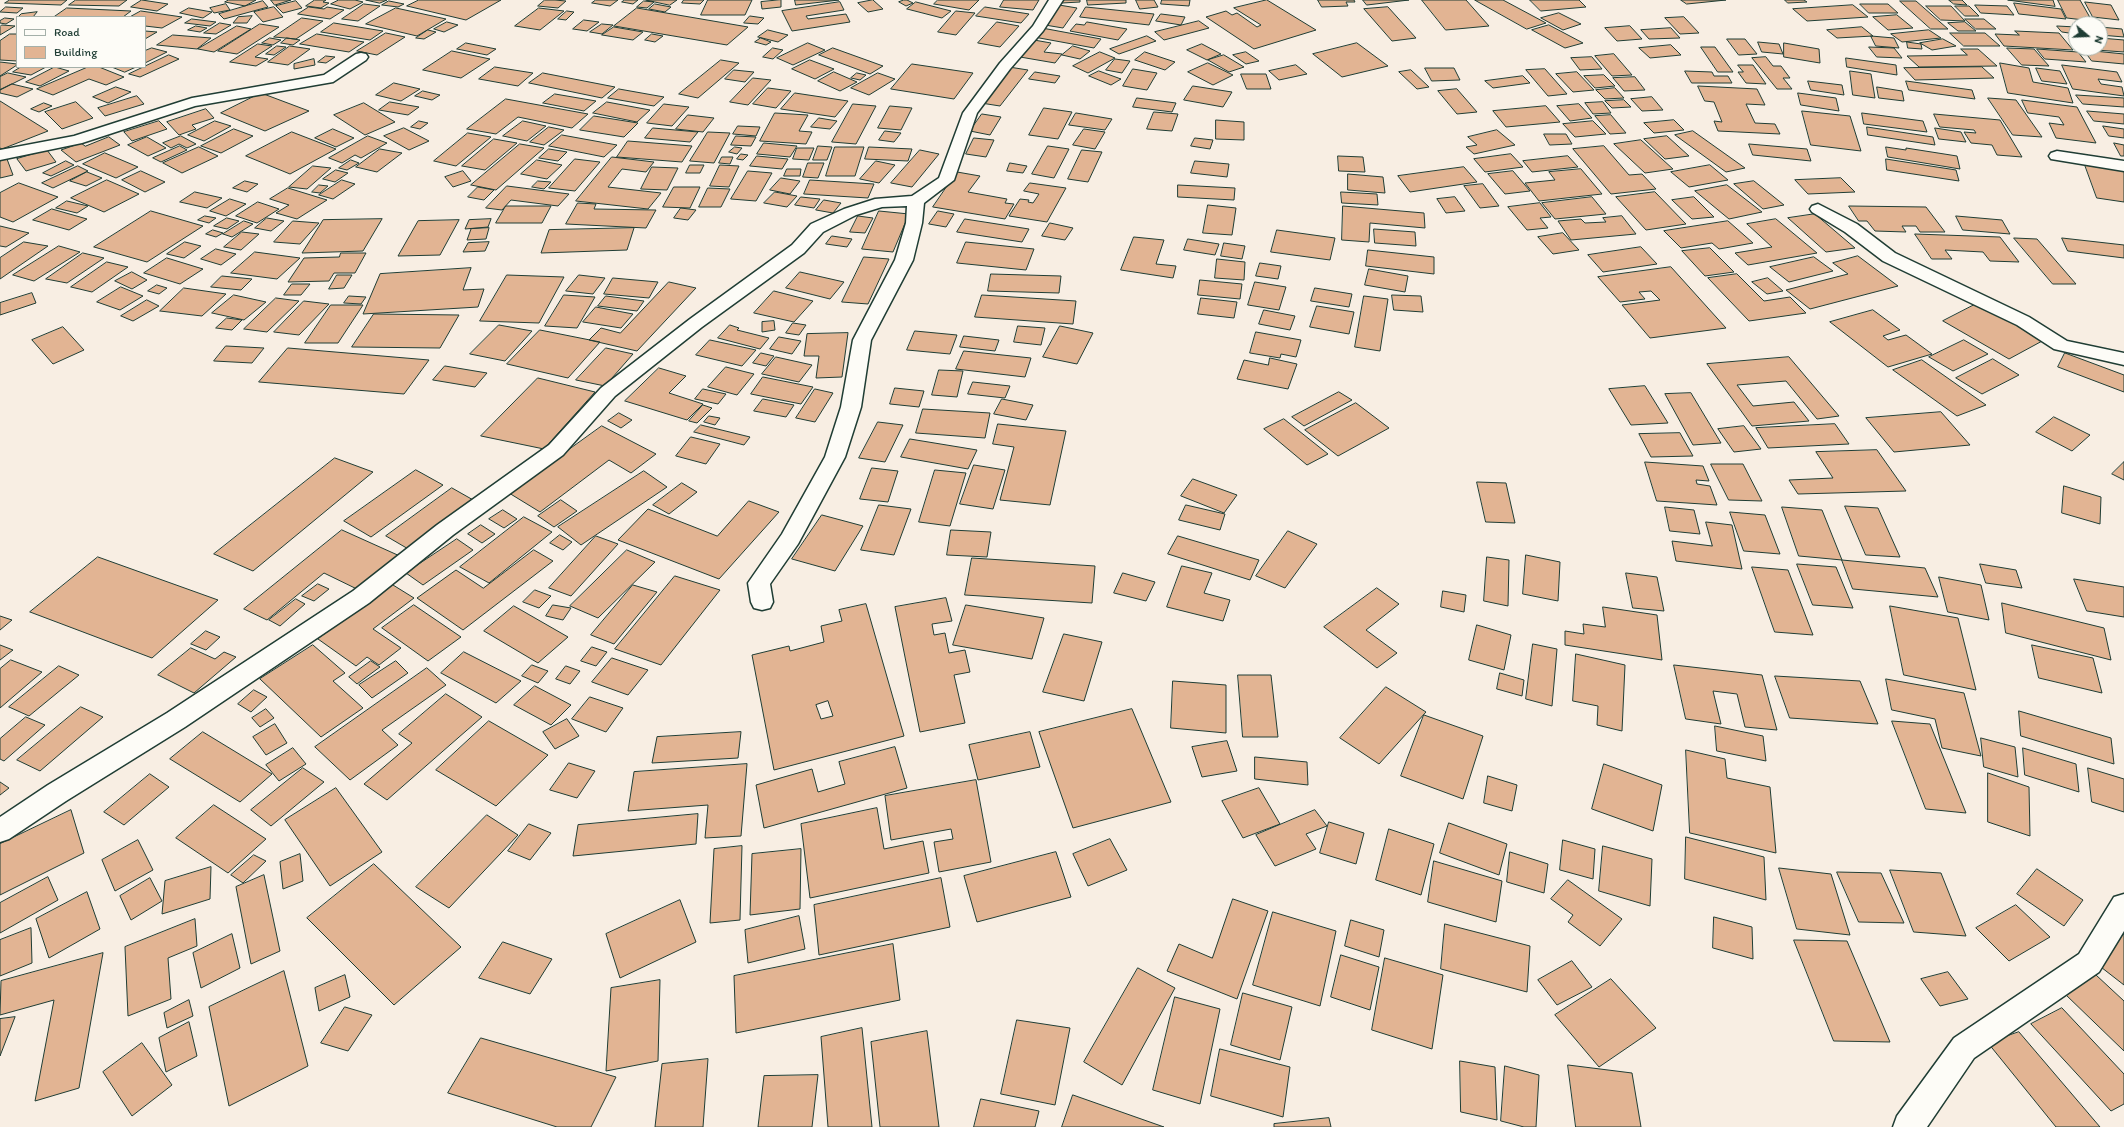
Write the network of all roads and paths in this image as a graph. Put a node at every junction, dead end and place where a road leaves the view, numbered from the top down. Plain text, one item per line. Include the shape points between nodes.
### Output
1 (1056, 0) edge
2 (361, 57) dead end
3 (0, 155) edge
4 (2057, 156) dead end
5 (2124, 166) edge
6 (916, 201) junction
7 (1818, 209) dead end
8 (2124, 359) edge
9 (762, 602) dead end
10 (0, 832) edge
11 (2124, 906) edge
12 (1908, 1127) edge

1 - 6 street via 1038,28 970,113 946,180
2 - 3 street via 328,78 192,102 77,140
4 - 5 street
6 - 9 street via 914,223 904,260 862,340 851,407 835,457 790,539 759,583
6 - 10 street via 882,202 850,212 817,228 798,248 608,392 556,450 445,530 360,597 176,720 57,793
7 - 8 street via 1851,228 1896,261 2023,321 2061,345
11 - 12 street via 2089,963 1964,1048

